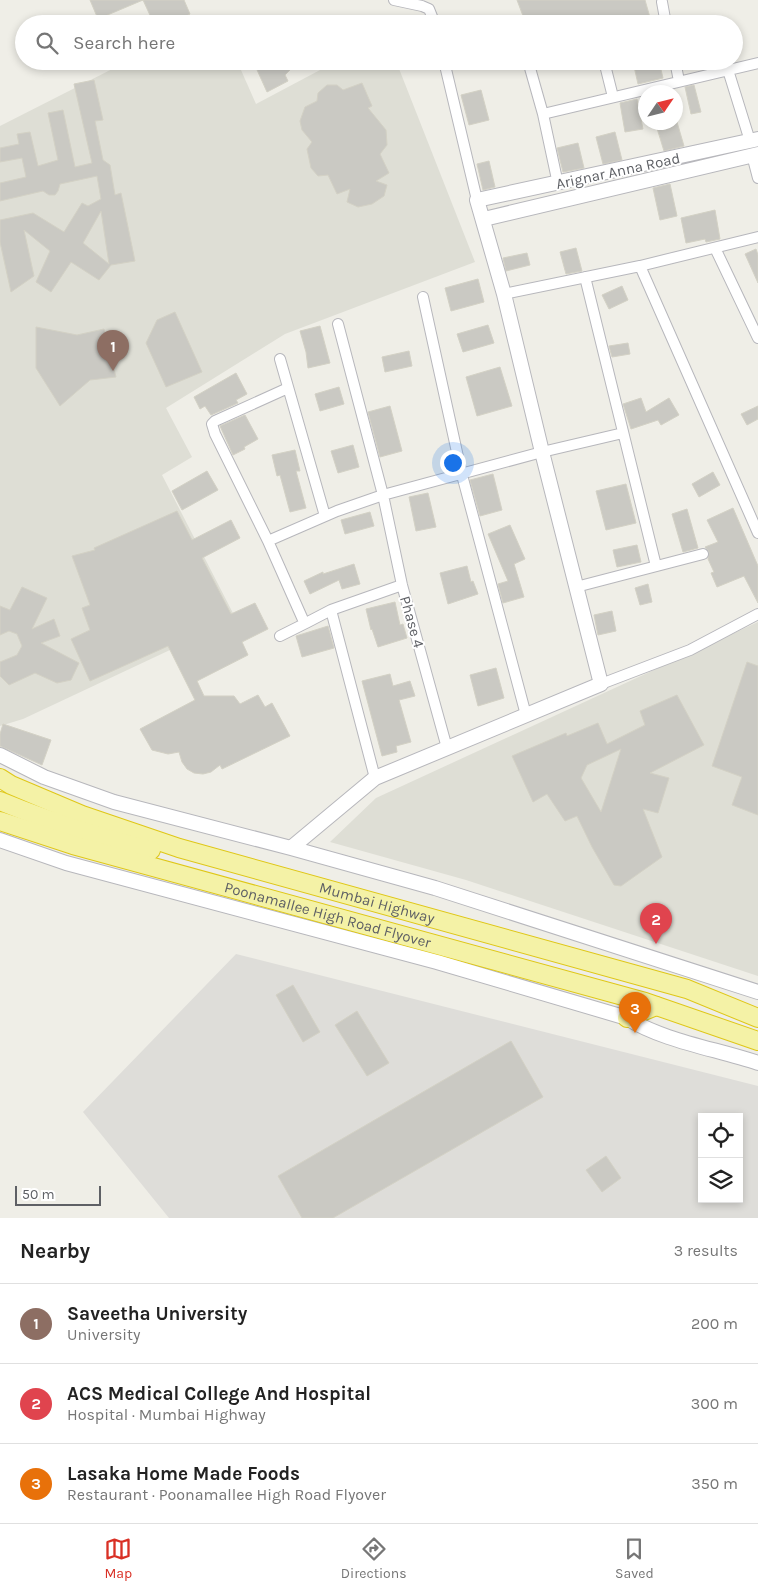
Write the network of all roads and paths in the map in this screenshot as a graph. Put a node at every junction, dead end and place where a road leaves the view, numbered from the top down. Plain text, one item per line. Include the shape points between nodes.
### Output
1 (394, 0) edge
2 (662, 2) dead end
3 (429, 5) edge
4 (664, 15) edge
5 (758, 64) edge
6 (743, 67) edge
7 (446, 70) edge
8 (531, 70) edge
9 (606, 70) edge
10 (677, 70) edge
11 (728, 70) joint
12 (679, 81) junction
13 (613, 97) junction
14 (543, 114) junction
15 (754, 140) edge
16 (755, 155) edge
17 (758, 178) edge
18 (558, 184) junction
19 (478, 200) junction
20 (484, 219) junction
21 (758, 237) edge
22 (715, 248) junction
23 (640, 266) junction
24 (585, 277) junction
25 (504, 294) junction
26 (423, 297) dead end
27 (338, 324) dead end
28 (758, 338) edge
29 (280, 359) dead end
30 (288, 388) junction
31 (623, 433) junction
32 (542, 452) junction
33 (462, 475) junction
34 (383, 495) junction
35 (325, 516) junction
36 (758, 533) edge
37 (268, 541) junction
38 (703, 554) dead end
39 (656, 566) junction
40 (402, 585) junction
41 (576, 587) junction
42 (331, 610) junction
43 (758, 614) edge
44 (306, 623) junction
45 (280, 636) dead end
46 (601, 684) junction
47 (526, 716) junction
48 (447, 748) junction
49 (0, 755) edge
50 (0, 778) edge
51 (375, 778) junction
52 (0, 800) edge
53 (0, 821) edge
54 (0, 840) edge
55 (291, 848) junction
56 (246, 866) junction
57 (758, 992) edge
58 (656, 1006) junction
59 (758, 1017) edge
60 (627, 1018) junction
61 (694, 1018) junction
62 (753, 1039) edge
63 (758, 1054) edge
64 (758, 1063) edge

1 - 3 street
2 - 4 street
5 - 6 street
7 - 19 street
8 - 14 street
9 - 13 street
10 - 12 street
11 - 12 street
11 - 15 street
12 - 13 street
13 - 14 street
14 - 18 street
15 - 18 street, Arignar Anna Road
16 - 17 street
16 - 20 street, Arignar Anna Road
18 - 19 street, Arignar Anna Road
19 - 20 street
20 - 25 street
21 - 22 street
22 - 23 street
22 - 28 street
23 - 24 street
23 - 36 street
24 - 25 street
24 - 31 street
25 - 32 street
26 - 33 street
27 - 34 street, Phase 4
29 - 30 street
30 - 35 street
30 - 37 street via 215,421 212,426
31 - 32 street
31 - 39 street
32 - 33 street
32 - 41 street
33 - 34 street
33 - 47 street
34 - 35 street
34 - 40 street, Phase 4
35 - 37 street
37 - 44 street
38 - 39 street
39 - 41 street
40 - 42 street
40 - 48 street, Phase 4
41 - 46 street
42 - 44 street
42 - 51 street
43 - 46 street via 690,650
44 - 45 street
46 - 47 street
47 - 48 street
48 - 51 street
49 - 55 street via 44,777 114,802
50 - 56 highway, Mumbai Highway via 82,815 179,848
51 - 55 street
52 - 56 highway via 96,836 184,857
53 - 58 highway, Poonamallee High Road Flyover via 73,845
54 - 60 street via 66,863 437,962
55 - 57 street via 435,888
56 - 59 highway, Mumbai Highway via 687,989
58 - 60 highway
58 - 61 highway
60 - 64 street via 668,1035
61 - 62 highway
61 - 63 highway via 715,1033

